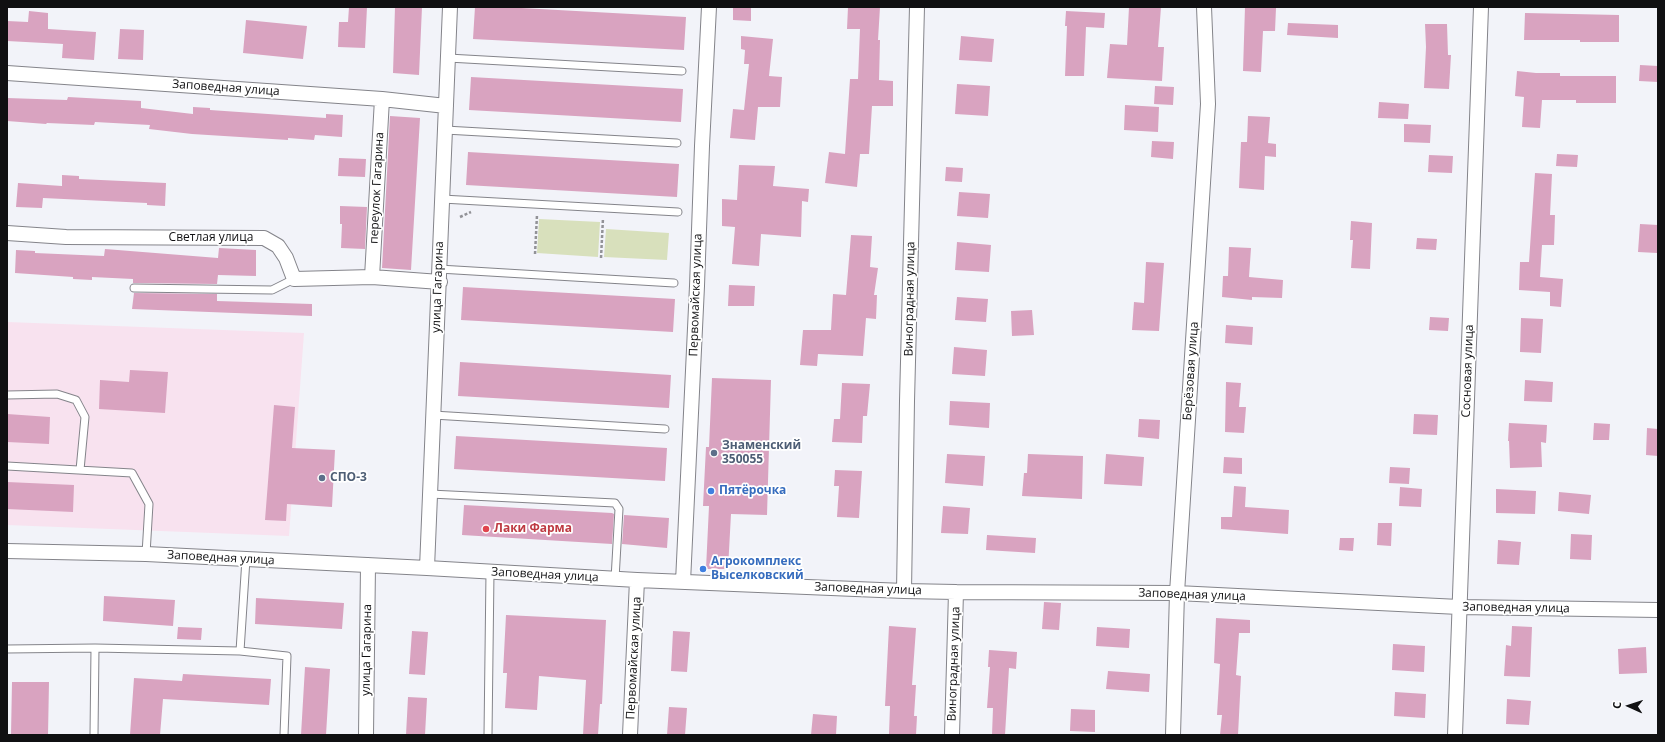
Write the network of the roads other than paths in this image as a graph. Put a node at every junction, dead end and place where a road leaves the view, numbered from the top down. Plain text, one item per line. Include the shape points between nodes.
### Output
1 (450, 7) edge
2 (710, 7) edge
3 (917, 7) edge
4 (1204, 7) edge
5 (1481, 7) edge
6 (448, 58) junction
7 (682, 71) dead end
8 (7, 72) edge
9 (382, 98) junction
10 (446, 106) junction
11 (445, 130) junction
12 (677, 143) dead end
13 (442, 199) junction
14 (678, 212) dead end
15 (7, 233) edge
16 (439, 276) junction
17 (372, 277) junction
18 (294, 279) junction
19 (674, 283) dead end
20 (134, 288) dead end
21 (7, 395) edge
22 (433, 416) junction
23 (665, 429) dead end
24 (7, 466) edge
25 (80, 470) junction
26 (430, 494) junction
27 (7, 551) edge
28 (146, 554) junction
29 (246, 559) junction
30 (368, 565) junction
31 (427, 568) junction
32 (490, 572) junction
33 (615, 579) junction
34 (638, 580) junction
35 (683, 582) junction
36 (904, 591) junction
37 (956, 592) junction
38 (1177, 593) junction
39 (1459, 607) junction
40 (1658, 610) edge
41 (95, 648) junction
42 (7, 649) edge
43 (240, 651) junction
44 (94, 735) edge
45 (284, 735) edge
46 (366, 735) edge
47 (488, 735) edge
48 (630, 735) edge
49 (952, 735) edge
50 (1173, 735) edge
51 (1455, 735) edge

1 - 6 street, улица Гагарина
2 - 35 street, Первомайская улица
3 - 36 street, Виноградная улица
4 - 38 street, Берёзовая улица via 1208,104
5 - 39 street, Сосновая улица
6 - 7 lane
6 - 10 street, улица Гагарина
8 - 9 street, Заповедная улица
9 - 10 street, Заповедная улица
9 - 17 street, переулок Гагарина
10 - 11 street, улица Гагарина
11 - 12 lane
11 - 13 street, улица Гагарина
13 - 14 lane
13 - 16 street, улица Гагарина
15 - 18 street, Светлая улица via 66,237 264,238 278,246
16 - 17 street
16 - 19 lane
16 - 22 street, улица Гагарина
17 - 18 street
18 - 20 lane via 272,290
21 - 25 lane via 57,394 76,400 85,418
22 - 23 lane
22 - 26 street, улица Гагарина
24 - 25 lane
25 - 28 lane via 132,473 149,504
26 - 31 street, улица Гагарина
26 - 33 lane via 615,503 619,509
27 - 28 street, Заповедная улица
28 - 29 street, Заповедная улица
29 - 30 street, Заповедная улица
29 - 43 lane
30 - 31 street, Заповедная улица
30 - 46 street, улица Гагарина
31 - 32 street, Заповедная улица
32 - 33 street, Заповедная улица
32 - 47 lane
33 - 34 street, Заповедная улица
34 - 35 street, Заповедная улица
34 - 48 street, Первомайская улица
35 - 36 street, Заповедная улица
36 - 37 street, Заповедная улица
37 - 38 street, Заповедная улица
37 - 49 street, Виноградная улица
38 - 39 street, Заповедная улица
38 - 50 street, Берёзовая улица
39 - 40 street, Заповедная улица
39 - 51 street, Сосновая улица
41 - 42 lane
41 - 43 lane
41 - 44 lane
43 - 45 lane via 287,656

